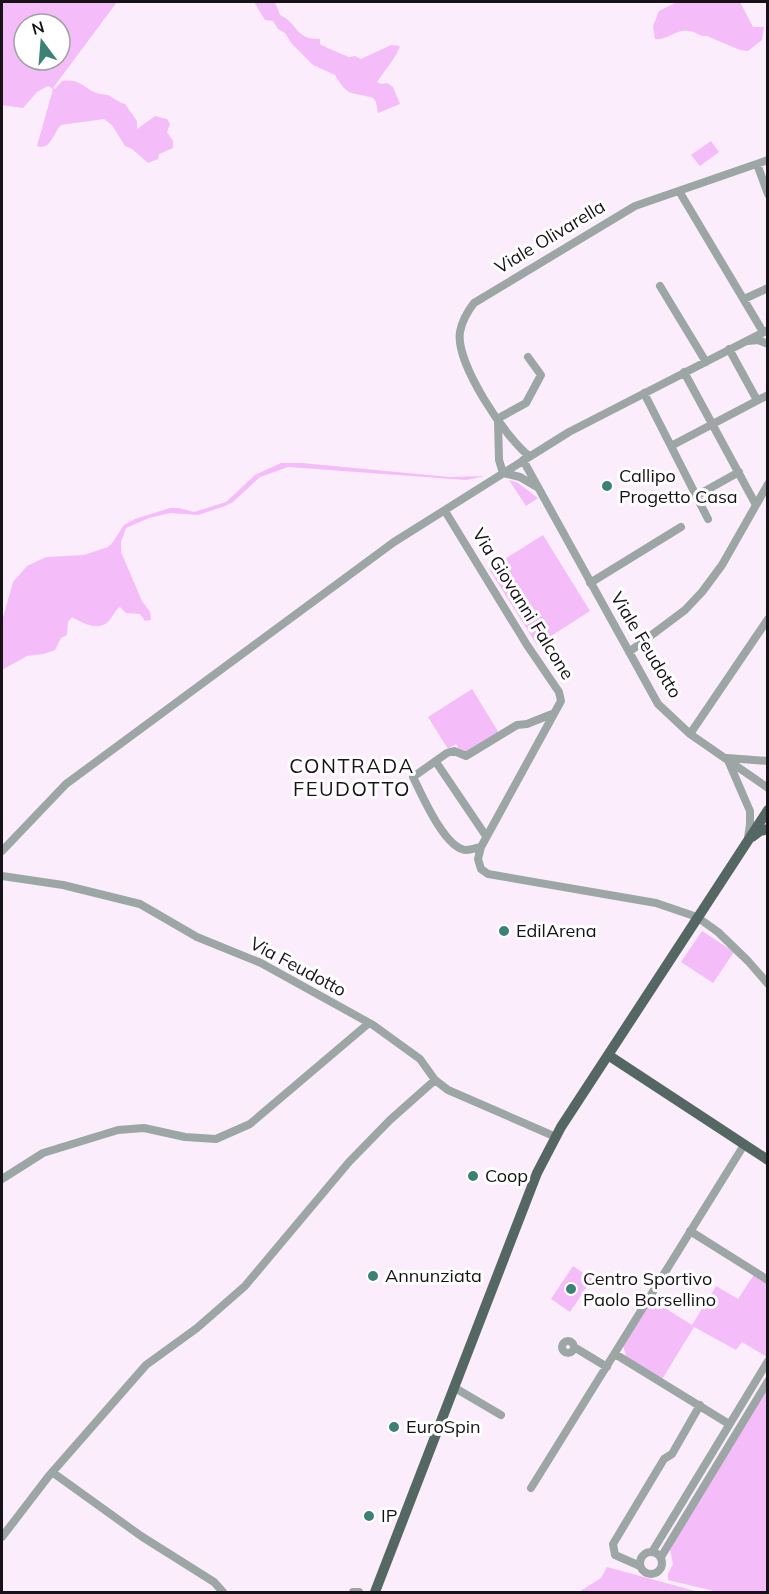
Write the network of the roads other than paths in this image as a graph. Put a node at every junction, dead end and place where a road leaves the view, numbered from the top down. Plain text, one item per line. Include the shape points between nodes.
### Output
1 (768, 160) edge
2 (757, 164) junction
3 (679, 191) junction
4 (768, 194) edge
5 (660, 286) dead end
6 (768, 288) edge
7 (744, 299) junction
8 (766, 338) edge
9 (729, 349) junction
10 (528, 357) dead end
11 (706, 362) junction
12 (684, 372) junction
13 (644, 393) junction
14 (768, 395) edge
15 (757, 400) junction
16 (497, 419) junction
17 (712, 424) junction
18 (516, 446) junction
19 (671, 446) junction
20 (499, 456) junction
21 (523, 460) junction
22 (739, 472) junction
23 (484, 473) dead end
24 (503, 473) junction
25 (492, 480) junction
26 (536, 484) junction
27 (768, 484) edge
28 (696, 496) junction
29 (761, 500) edge
30 (445, 511) junction
31 (708, 519) dead end
32 (681, 526) dead end
33 (590, 583) junction
34 (768, 619) edge
35 (629, 652) junction
36 (552, 714) junction
37 (690, 734) junction
38 (727, 758) junction
39 (768, 761) edge
40 (436, 762) junction
41 (767, 787) edge
42 (768, 810) edge
43 (768, 829) edge
44 (486, 836) junction
45 (747, 841) junction
46 (481, 847) junction
47 (2, 851) edge
48 (2, 876) edge
49 (697, 917) junction
50 (768, 984) edge
51 (369, 1023) junction
52 (608, 1055) junction
53 (435, 1080) junction
54 (556, 1137) junction
55 (744, 1145) junction
56 (768, 1160) edge
57 (2, 1179) edge
58 (690, 1231) junction
59 (768, 1280) edge
60 (622, 1342) junction
61 (574, 1347) dead end
62 (615, 1354) junction
63 (595, 1360) junction
64 (768, 1361) edge
65 (628, 1362) junction
66 (607, 1367) junction
67 (768, 1370) edge
68 (600, 1378) junction
69 (768, 1381) edge
70 (455, 1388) junction
71 (700, 1405) junction
72 (501, 1415) dead end
73 (729, 1424) junction
74 (52, 1472) junction
75 (531, 1488) dead end
76 (2, 1537) edge
77 (656, 1554) junction
78 (640, 1566) junction
79 (223, 1593) edge
80 (353, 1593) edge
81 (359, 1593) edge
82 (375, 1593) edge

1 - 2 street, Viale Olivarella
2 - 3 street, Viale Olivarella
2 - 4 street
3 - 7 street
3 - 16 street, Viale Olivarella via 635,206 474,303 459,333 462,358
5 - 11 street
6 - 7 street
7 - 8 street
8 - 9 street
9 - 11 street
9 - 15 street
10 - 16 street via 541,375 526,403
11 - 12 street
12 - 13 street
12 - 17 street
13 - 19 street
13 - 21 street
14 - 15 street
15 - 17 street
16 - 18 street, Viale Olivarella
16 - 20 street, Viale Olivarella
17 - 19 street
17 - 22 street
18 - 20 street
18 - 21 street, Viale Olivarella
19 - 28 street
20 - 24 street, Viale Olivarella
21 - 24 street
21 - 26 street, Viale Feudotto
22 - 28 street
22 - 29 street
23 - 25 street
24 - 25 street
24 - 26 street
25 - 30 street
26 - 33 street, Viale Feudotto
27 - 29 street
28 - 31 street
29 - 35 street via 702,592 685,610
30 - 36 street, Via Giovanni Falcone via 560,692 561,701
30 - 47 street via 394,542 66,784
32 - 33 street
33 - 35 street, Viale Feudotto
34 - 37 street
35 - 37 street, Viale Feudotto via 658,704
36 - 40 street via 517,725 466,756 454,751
36 - 44 street, Via Giovanni Falcone
37 - 38 street, Viale Feudotto
38 - 39 street
38 - 41 street, Viale Feudotto
38 - 45 street via 750,811
40 - 44 street
40 - 46 street via 413,777 451,842 466,850
42 - 45 main road
43 - 45 main road
44 - 46 street, Via Giovanni Falcone
45 - 49 main road
46 - 49 street via 478,859 481,869 488,874 656,903
48 - 51 street, Via Feudotto via 63,885 140,904 197,937 261,963
49 - 50 street via 718,932
49 - 52 main road
51 - 53 street, Via Feudotto via 420,1059
51 - 57 street via 250,1124 216,1138 185,1137 144,1128 118,1130 43,1153
52 - 54 main road
52 - 55 main road
53 - 54 street, Via Feudotto via 448,1090
53 - 74 street via 349,1162 244,1286 197,1328 146,1365
54 - 70 main road via 537,1173
55 - 56 main road
55 - 58 street
58 - 59 street
58 - 60 street
60 - 62 street
60 - 65 street
61 - 63 street
62 - 65 street
62 - 66 street
63 - 66 street
63 - 68 street
64 - 73 street
65 - 71 street
66 - 68 street
67 - 77 street
68 - 75 street
69 - 77 street
70 - 72 street
70 - 82 main road
71 - 73 street
71 - 78 street via 613,1544 615,1555
73 - 77 street
74 - 76 street
74 - 79 street via 214,1582
77 - 78 street via 643,1556
77 - 78 street via 662,1566 657,1573 648,1574
80 - 81 street

